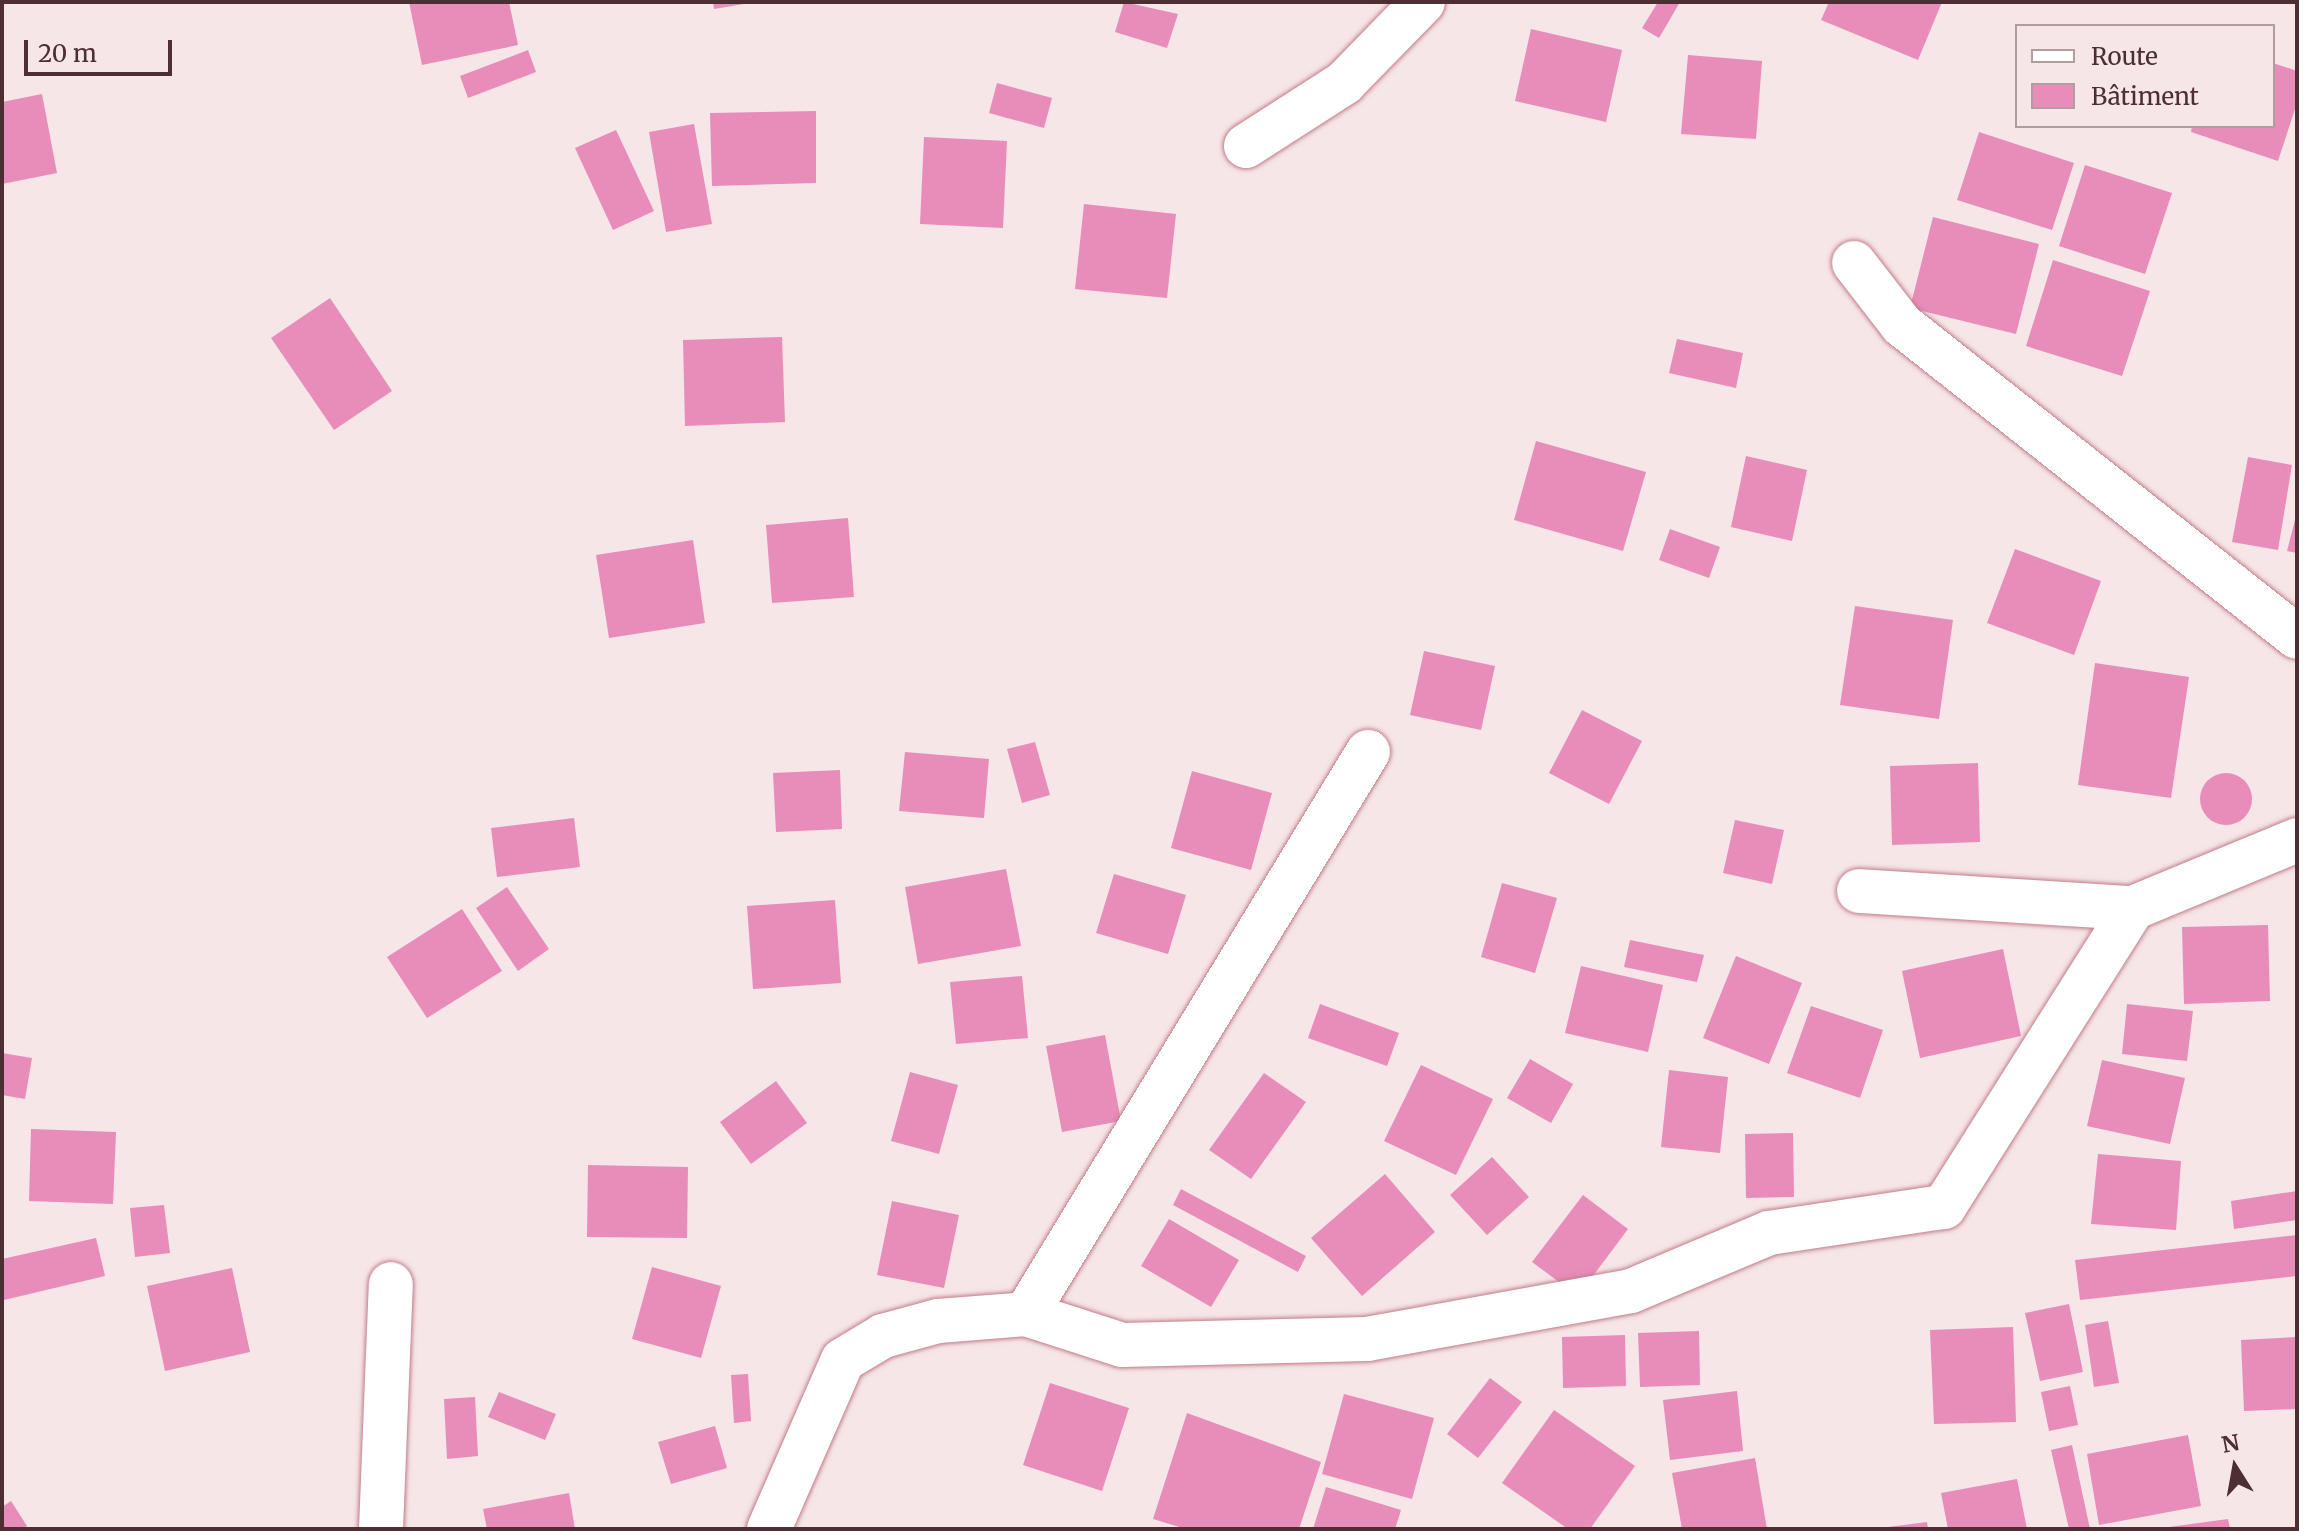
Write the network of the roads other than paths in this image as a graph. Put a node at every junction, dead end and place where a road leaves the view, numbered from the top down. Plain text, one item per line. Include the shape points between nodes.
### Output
1 (1423, 2) edge
2 (1246, 146) dead end
3 (1854, 263) dead end
4 (2297, 637) edge
5 (1368, 752) dead end
6 (2297, 840) edge
7 (1859, 891) dead end
8 (2133, 908) junction
9 (391, 1284) dead end
10 (1026, 1314) junction
11 (381, 1529) edge
12 (769, 1529) edge

1 - 2 street via 1344,83
3 - 4 street via 1902,325
5 - 10 street
6 - 8 street
7 - 8 street
8 - 10 street via 1944,1207 1769,1233 1631,1291 1367,1339 1122,1345
9 - 11 street
10 - 12 street via 938,1321 883,1336 843,1360

